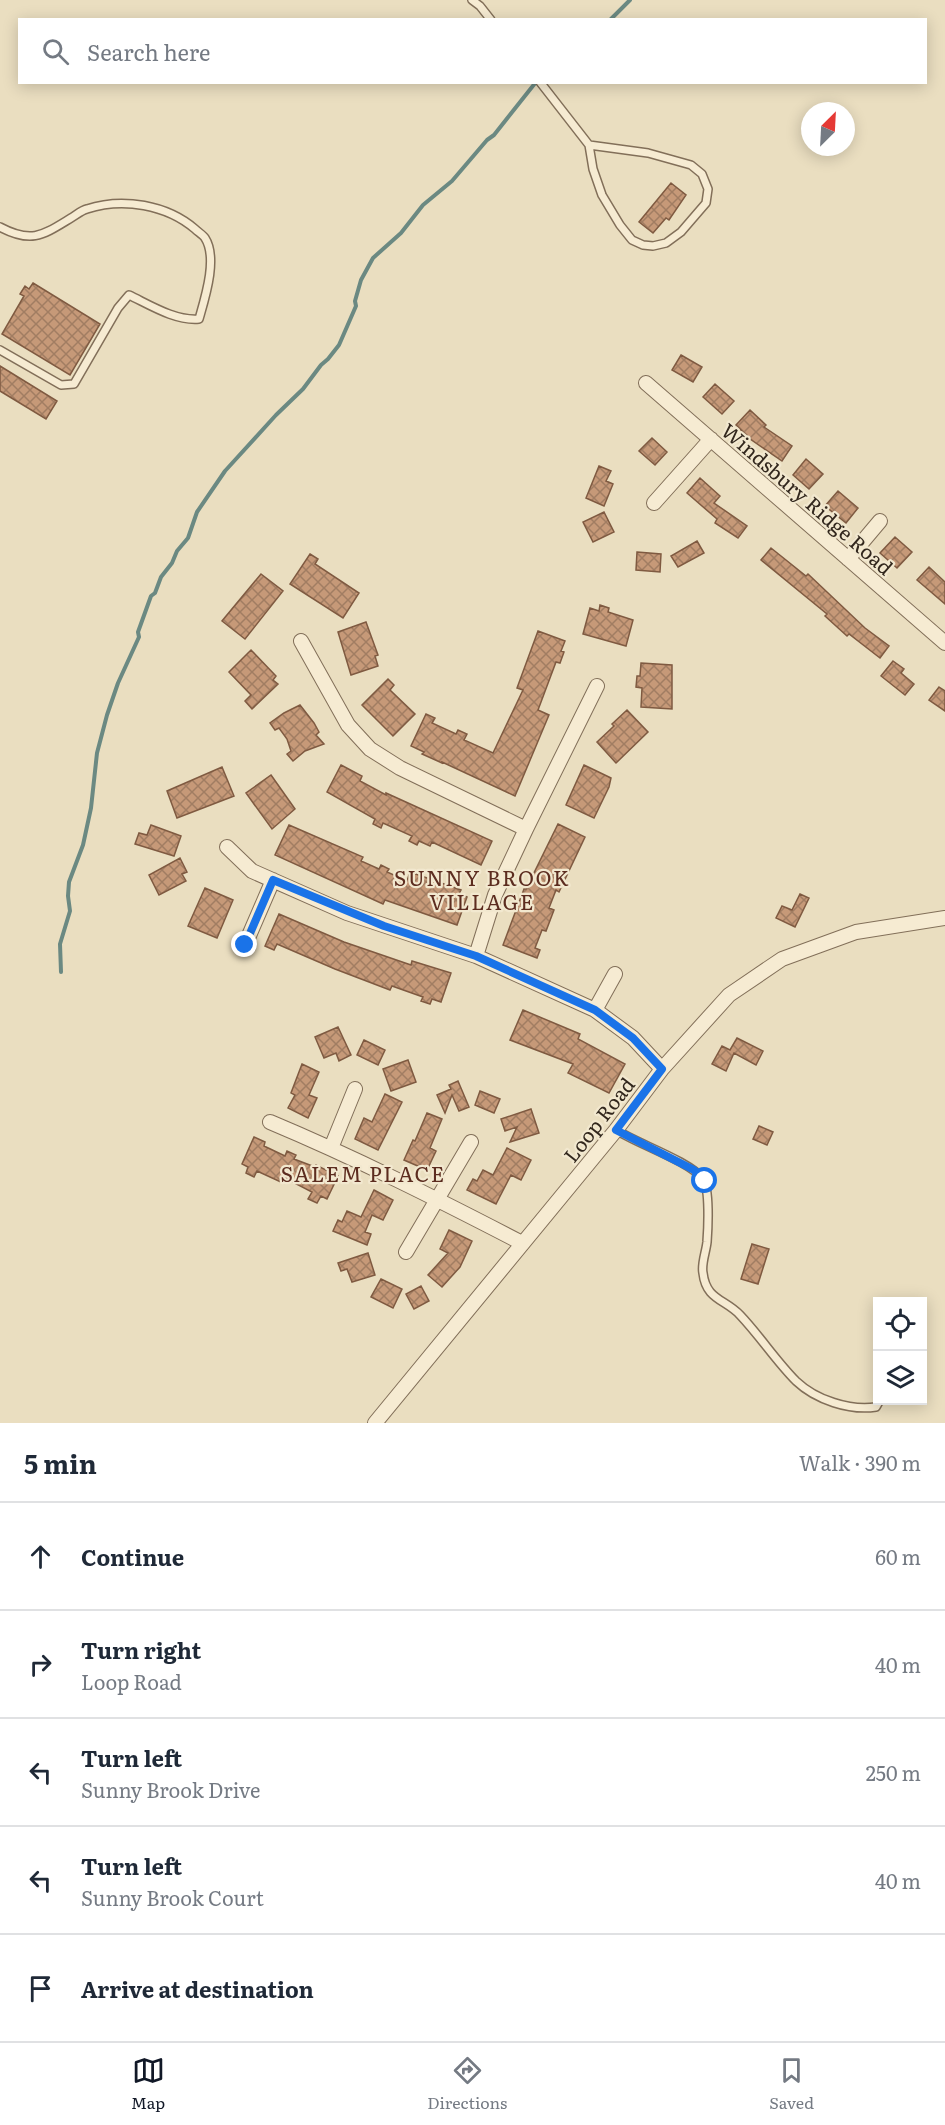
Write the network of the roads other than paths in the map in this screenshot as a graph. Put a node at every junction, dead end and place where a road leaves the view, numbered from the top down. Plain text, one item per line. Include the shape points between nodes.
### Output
1 (472, 0) edge
2 (489, 18) edge
3 (542, 84) edge
4 (589, 145) junction
5 (0, 227) edge
6 (0, 350) edge
7 (646, 383) dead end
8 (711, 439) junction
9 (654, 503) dead end
10 (880, 521) dead end
11 (848, 559) junction
12 (301, 641) dead end
13 (945, 643) edge
14 (597, 686) dead end
15 (526, 829) junction
16 (227, 847) dead end
17 (273, 880) junction
18 (945, 918) edge
19 (245, 945) dead end
20 (476, 956) junction
21 (615, 974) dead end
22 (595, 1010) junction
23 (662, 1069) junction
24 (355, 1089) dead end
25 (270, 1122) dead end
26 (616, 1130) junction
27 (471, 1142) dead end
28 (331, 1148) junction
29 (439, 1199) junction
30 (522, 1243) junction
31 (406, 1252) dead end
32 (877, 1405) edge
33 (375, 1423) edge

1 - 2 lane
3 - 4 lane
4 - 4 lane via 648,153 691,165 702,174 708,189 706,203 666,243 653,246 632,240 602,195
5 - 6 lane via 14,234 37,237 86,209 146,205 182,218 206,238 211,275 199,319 177,316 129,295 117,308 74,384 61,385
7 - 8 street, Windsbury Ridge Road
8 - 9 street
8 - 11 street, Windsbury Ridge Road
10 - 11 street
11 - 13 street, Windsbury Ridge Road
12 - 15 street via 348,725 370,749 400,768
14 - 15 street
15 - 20 street via 495,895
16 - 17 street via 252,871
17 - 19 street
17 - 20 street via 374,923
18 - 23 street, Loop Road via 856,932 782,959 729,995
20 - 22 street
21 - 22 street
22 - 23 street via 633,1038
23 - 26 street, Loop Road
24 - 28 street
25 - 28 street
26 - 30 street, Loop Road
26 - 32 lane via 694,1170 705,1181 708,1210 702,1272 709,1293 739,1313 797,1382 818,1396 862,1409
27 - 29 street
28 - 29 street
29 - 30 street
29 - 31 street
30 - 33 street, Loop Road

